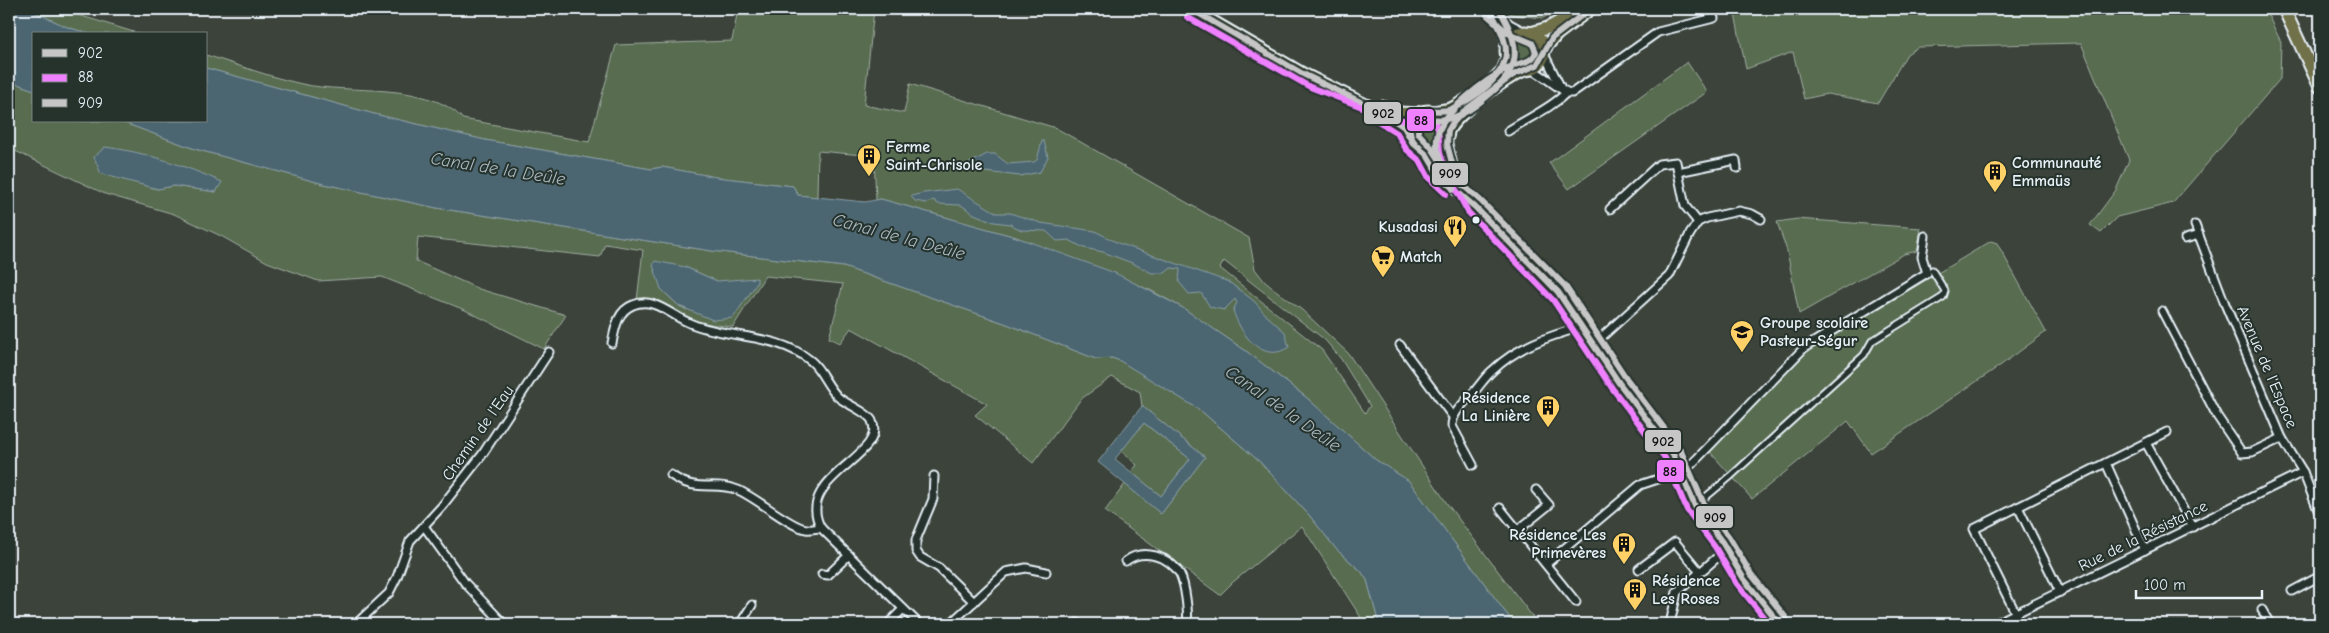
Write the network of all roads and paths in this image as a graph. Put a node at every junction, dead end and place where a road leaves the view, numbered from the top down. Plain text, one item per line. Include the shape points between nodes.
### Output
1 (1191, 9) edge
2 (1491, 9) edge
3 (1581, 9) edge
4 (1590, 9) edge
5 (2284, 9) edge
6 (1714, 18) dead end
7 (1528, 32) junction
8 (1544, 52) junction
9 (1507, 53) junction
10 (1527, 70) junction
11 (1324, 84) junction
12 (2320, 86) edge
13 (1564, 90) junction
14 (1432, 112) junction
15 (1418, 114) junction
16 (1508, 131) dead end
17 (1409, 134) junction
18 (1447, 134) junction
19 (1422, 149) junction
20 (1737, 168) dead end
21 (1678, 172) junction
22 (1475, 206) junction
23 (1610, 208) dead end
24 (1761, 219) dead end
25 (1698, 222) junction
26 (2195, 225) dead end
27 (2199, 235) junction
28 (1925, 236) dead end
29 (2185, 239) dead end
30 (1932, 270) dead end
31 (2162, 311) dead end
32 (1582, 327) junction
33 (612, 343) dead end
34 (1400, 344) dead end
35 (1594, 344) junction
36 (549, 352) dead end
37 (1453, 417) junction
38 (2166, 432) dead end
39 (2282, 438) junction
40 (2146, 443) junction
41 (2106, 463) junction
42 (1473, 465) dead end
43 (1682, 471) junction
44 (2303, 472) junction
45 (671, 475) dead end
46 (934, 476) dead end
47 (1536, 490) dead end
48 (1695, 506) junction
49 (2018, 507) junction
50 (1500, 508) dead end
51 (2320, 515) edge
52 (424, 526) junction
53 (2193, 527) junction
54 (821, 528) junction
55 (1518, 530) junction
56 (1727, 550) junction
57 (2145, 550) junction
58 (849, 555) junction
59 (1126, 561) dead end
60 (1546, 564) junction
61 (1046, 569) dead end
62 (1639, 569) dead end
63 (1699, 571) junction
64 (822, 574) dead end
65 (2320, 576) edge
66 (2292, 591) dead end
67 (2060, 592) junction
68 (974, 602) junction
69 (1576, 602) dead end
70 (752, 605) dead end
71 (903, 609) junction
72 (2262, 610) dead end
73 (2016, 614) junction
74 (356, 624) edge
75 (504, 624) edge
76 (740, 624) edge
77 (888, 624) edge
78 (919, 624) edge
79 (950, 624) edge
80 (1188, 624) edge
81 (1670, 624) edge
82 (1780, 624) edge
83 (1994, 624) edge
84 (2270, 624) edge

1 - 11 main road
2 - 7 street via 1510,24
2 - 9 street
3 - 7 main road via 1548,28
4 - 8 main road via 1556,34
5 - 12 main road
6 - 13 street via 1659,31 1578,90 1571,94
7 - 8 main road via 1541,40
7 - 9 main road via 1513,36
8 - 10 main road via 1539,64
8 - 13 street
9 - 10 main road via 1514,66
9 - 14 main road via 1502,72 1481,91 1451,109
10 - 13 street via 1539,73
10 - 18 main road via 1513,75 1463,112
11 - 15 main road via 1398,112
11 - 17 main road via 1385,114
13 - 16 street via 1536,115
14 - 15 main road
14 - 18 main road via 1443,118
15 - 17 main road via 1410,122
17 - 19 main road via 1413,143
18 - 19 main road via 1442,145 1435,149
18 - 22 street via 1453,167
19 - 22 street via 1440,177
20 - 21 street via 1736,160
21 - 23 street via 1676,162 1659,164
21 - 25 street via 1685,206
22 - 32 street via 1555,288
24 - 25 street via 1739,211
25 - 35 street via 1669,276
26 - 27 street, Avenue de l'Espace
27 - 29 street
27 - 39 street, Avenue de l'Espace
28 - 43 street via 1922,258 1927,273 1804,348
30 - 48 street via 1945,291 1943,297 1872,341 1864,355
31 - 39 street via 2217,416 2242,453 2252,452
32 - 35 street
32 - 37 street via 1544,337 1508,358 1484,379
33 - 54 street via 625,309 634,304 650,303 691,324 763,339 813,363 836,394 870,418 873,429 868,444 820,492 816,512
34 - 37 street
35 - 43 street via 1619,383 1674,454
36 - 52 street, Chemin de l'Eau via 490,444
37 - 42 street via 1454,433
38 - 40 street
39 - 44 street, Avenue de l'Espace
40 - 41 street
40 - 53 street
41 - 49 street
41 - 57 street
43 - 48 street
43 - 60 street via 1640,485
44 - 51 street, Avenue de l'Espace
44 - 53 street, Rue de la Résistance
45 - 54 street via 688,485 735,489 801,528
46 - 68 street via 934,499 916,540 916,551
47 - 55 street via 1549,505
48 - 56 street
49 - 67 street
49 - 73 street via 1974,528
50 - 55 street
52 - 74 street, Chemin de l'Eau via 410,541 389,593
52 - 75 street via 465,584
53 - 57 street, Rue de la Résistance
54 - 58 street
55 - 60 street
56 - 63 street
56 - 82 street via 1744,579
57 - 67 street, Rue de la Résistance
58 - 64 street via 828,575
58 - 71 street
59 - 80 street via 1141,554 1155,555 1178,572
60 - 69 street
61 - 68 street via 1006,572
62 - 63 street via 1675,542
63 - 81 street via 1677,592
65 - 66 street
67 - 73 street, Rue de la Résistance
68 - 79 street
70 - 76 street
71 - 77 street
71 - 78 street
72 - 84 street
73 - 83 street, Rue de la Résistance

